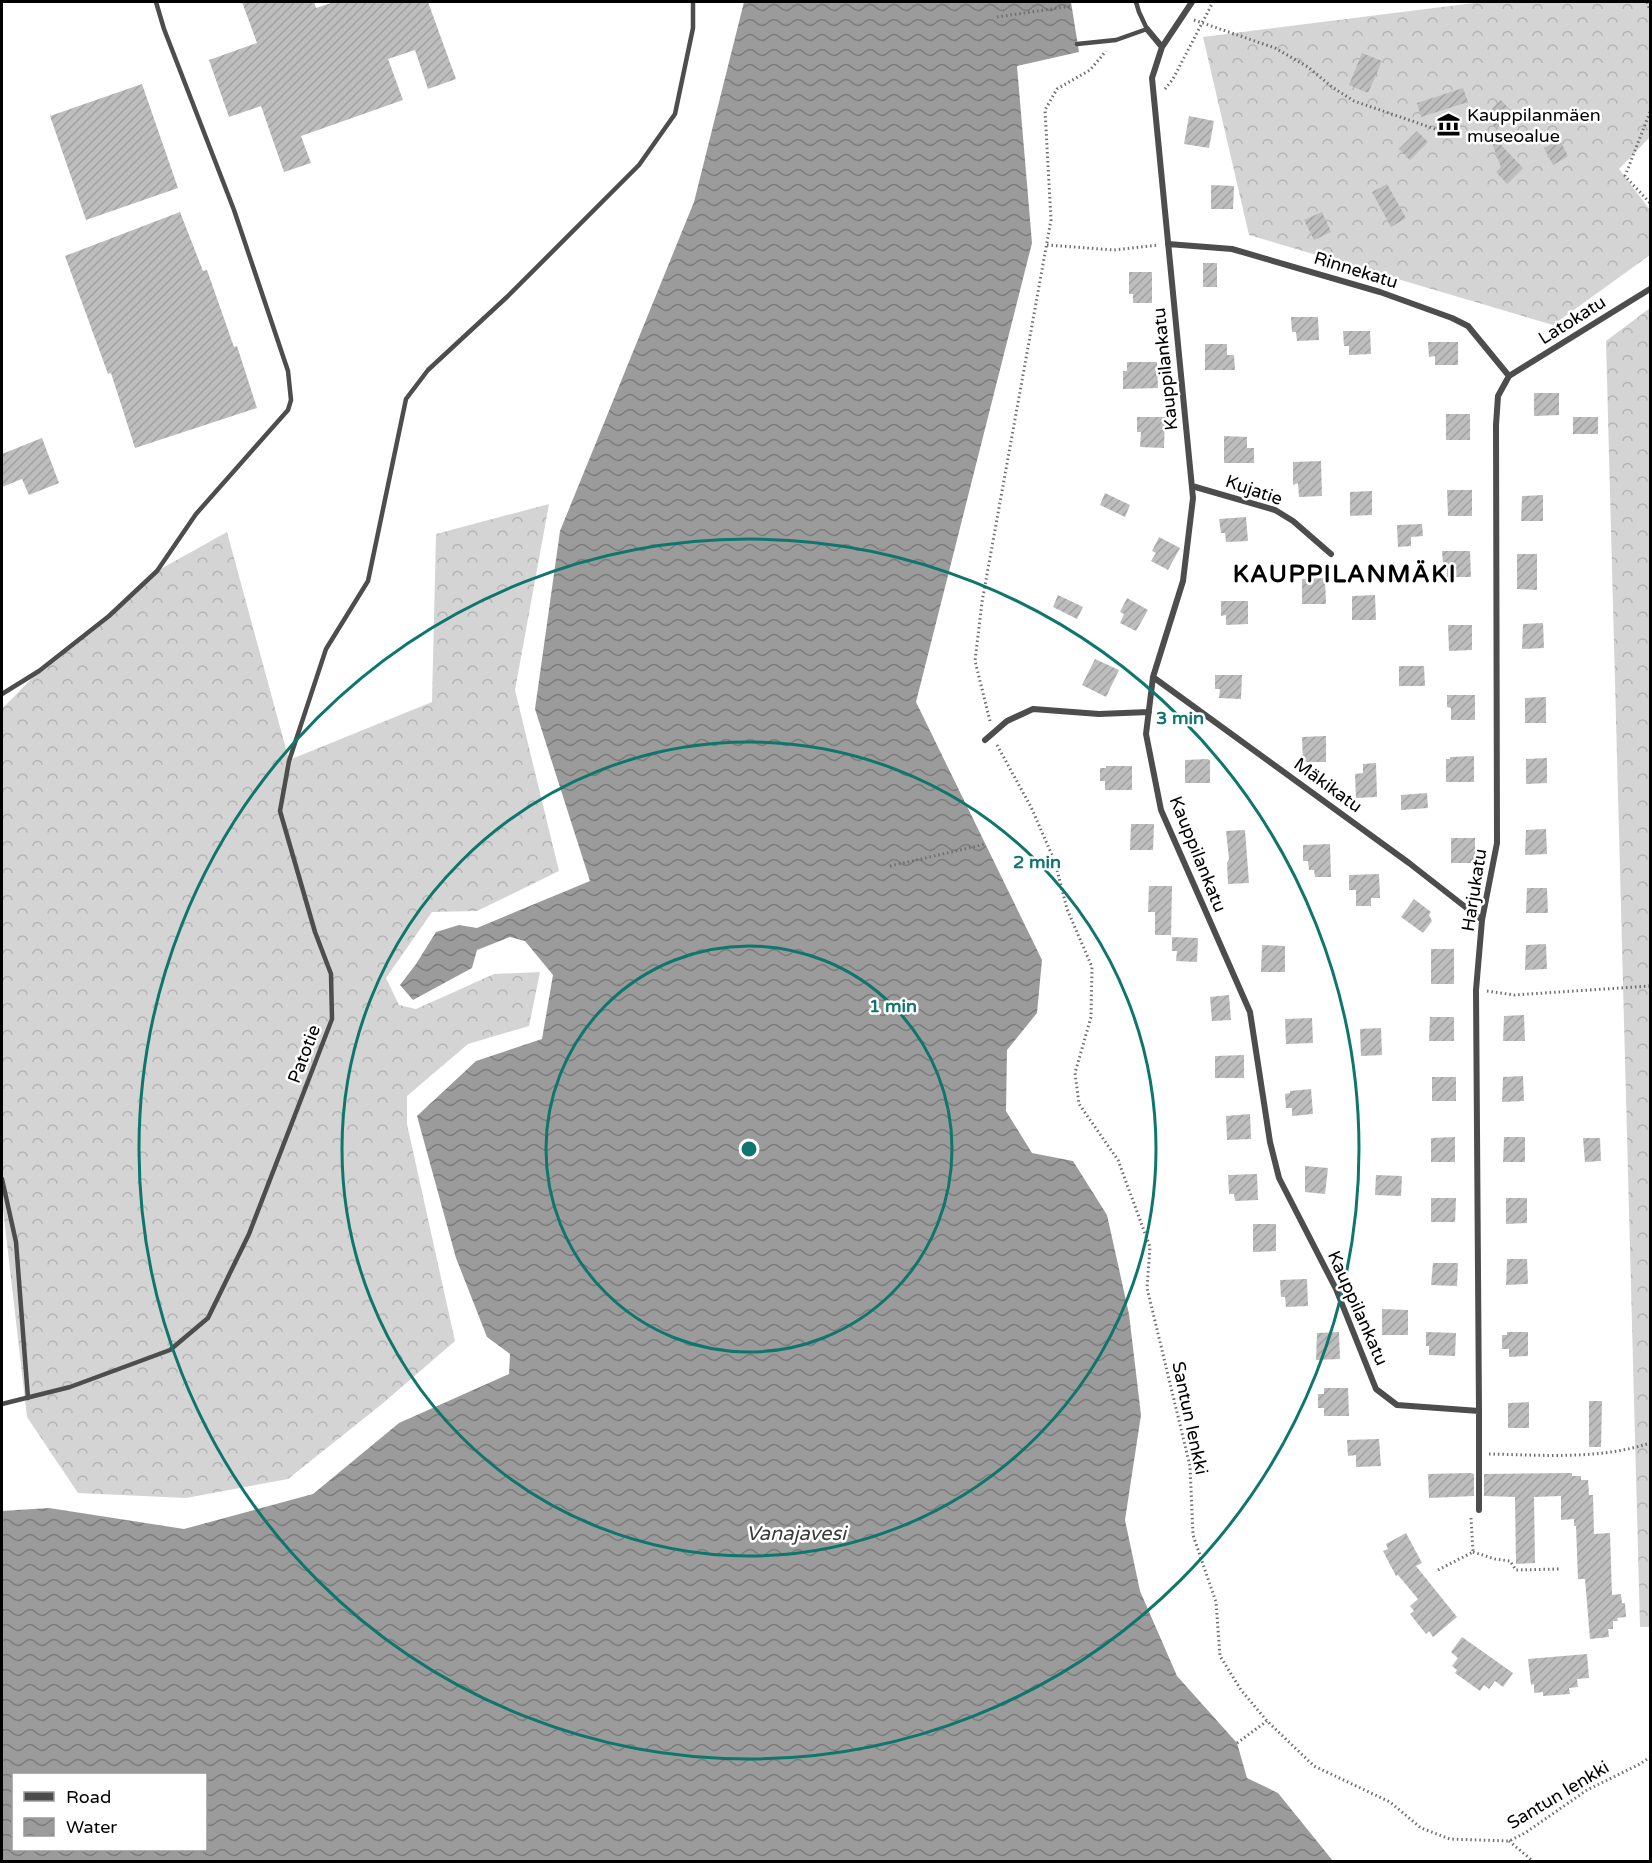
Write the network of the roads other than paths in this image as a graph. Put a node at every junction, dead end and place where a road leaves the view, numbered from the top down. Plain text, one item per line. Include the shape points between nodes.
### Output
1 (156, 2) edge
2 (693, 2) edge
3 (1136, 2) edge
4 (1192, 2) edge
5 (1148, 29) junction
6 (1077, 44) dead end
7 (1162, 47) junction
8 (1168, 244) junction
9 (1650, 289) edge
10 (1509, 376) junction
11 (1192, 486) junction
12 (1331, 554) dead end
13 (1153, 677) junction
14 (2, 694) edge
15 (1149, 712) junction
16 (985, 740) dead end
17 (1482, 921) junction
18 (2, 1179) edge
19 (28, 1398) junction
20 (2, 1404) edge
21 (1479, 1411) junction
22 (1479, 1510) dead end

1 - 14 lane via 234,210 288,371 291,400 288,410 196,514 157,571 39,671
2 - 19 lane, Patotie via 693,28 675,114 639,165 428,370 406,399 368,581 326,649 289,761 280,811 315,932 332,974 332,1019 249,1234 208,1318 170,1350 70,1387
3 - 5 lane
4 - 7 street, Kauppilankatu
5 - 6 lane via 1116,40
5 - 7 street
7 - 8 street, Kauppilankatu via 1152,78
8 - 10 street, Rinnekatu via 1232,249 1380,292 1452,318 1468,326
8 - 11 street, Kauppilankatu
9 - 10 street, Latokatu
10 - 17 street, Harjukatu via 1498,396 1496,425 1497,843
11 - 12 street, Kujatie via 1275,510
11 - 13 street, Kauppilankatu via 1183,581
13 - 15 street, Kauppilankatu
13 - 17 street, Mäkikatu via 1409,863
15 - 16 street via 1100,714 1033,709 1006,721
15 - 21 street, Kauppilankatu via 1146,734 1161,810 1250,1012 1279,1178 1336,1289 1376,1389 1397,1405
17 - 21 street, Harjukatu via 1476,990
18 - 19 lane via 16,1242
19 - 20 lane, Patotie
21 - 22 street

